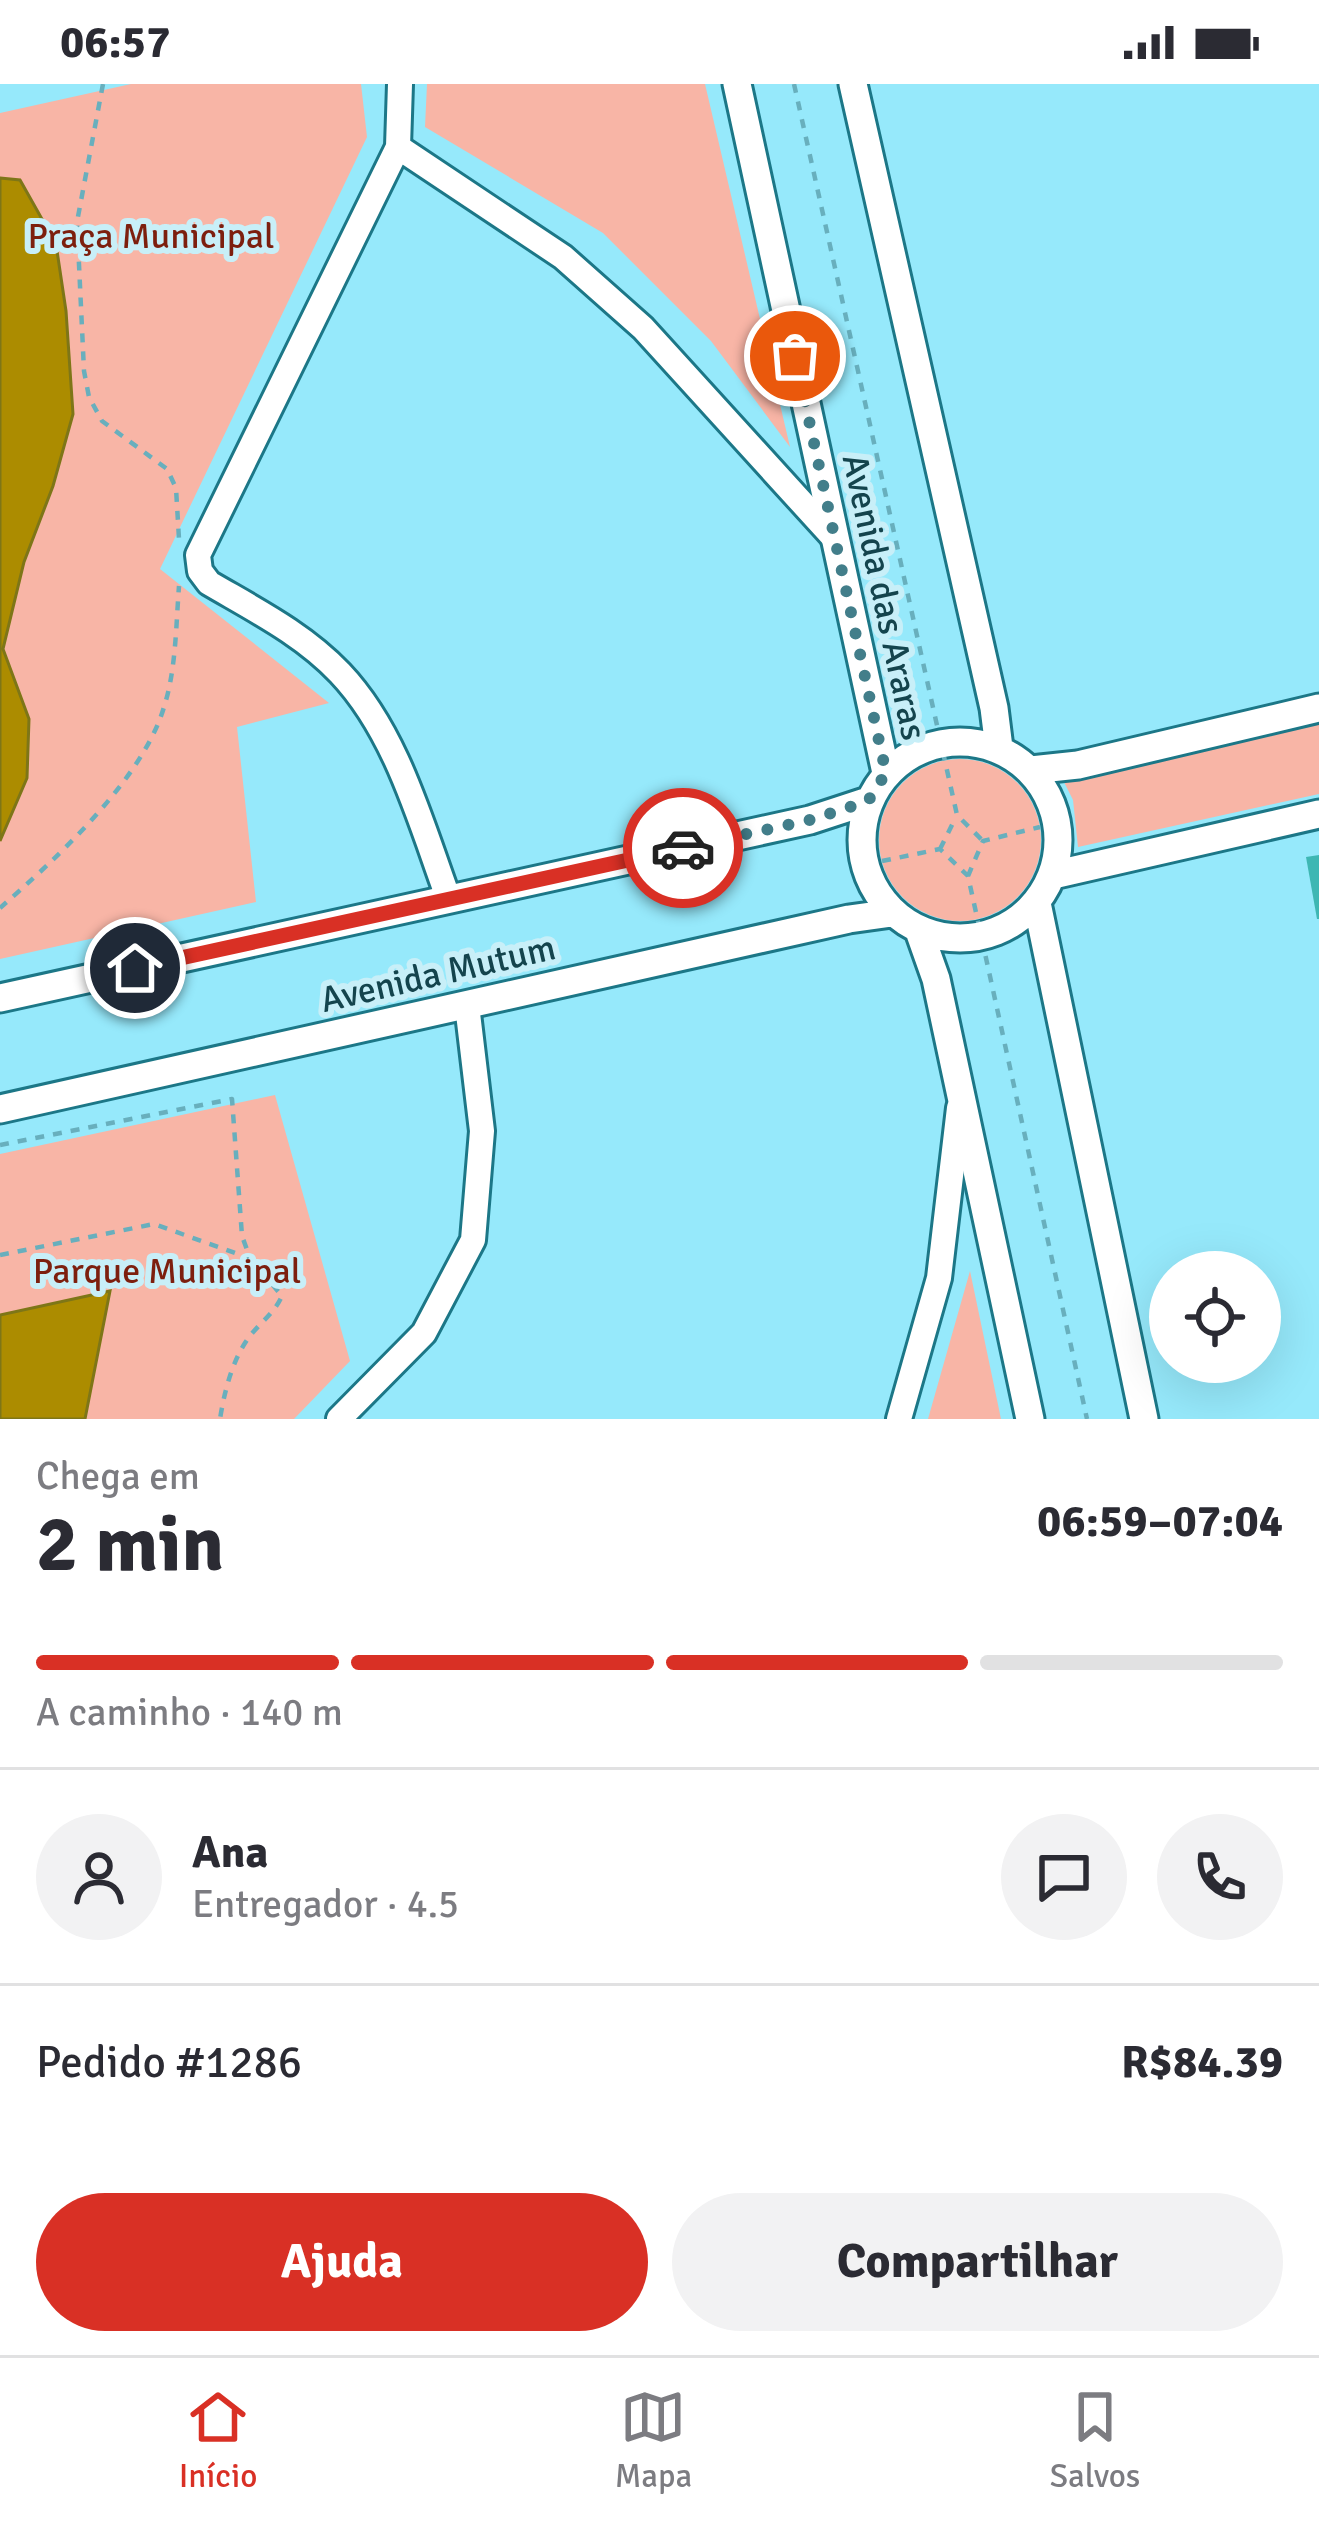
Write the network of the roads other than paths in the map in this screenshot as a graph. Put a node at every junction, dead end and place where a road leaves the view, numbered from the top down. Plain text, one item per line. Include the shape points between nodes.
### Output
1 (400, 84) edge
2 (737, 84) edge
3 (853, 84) edge
4 (398, 147) junction
5 (834, 538) junction
6 (1319, 708) edge
7 (999, 748) junction
8 (1031, 770) junction
9 (886, 773) junction
10 (868, 801) junction
11 (1319, 814) edge
12 (1053, 875) junction
13 (448, 900) junction
14 (1036, 903) junction
15 (892, 913) junction
16 (919, 931) junction
17 (0, 998) edge
18 (467, 1005) junction
19 (961, 1094) junction
20 (0, 1109) edge
21 (339, 1419) edge
22 (898, 1419) edge
23 (1030, 1419) edge
24 (1144, 1419) edge

1 - 4 street
2 - 5 street, Avenida das Araras
3 - 7 street
4 - 5 street via 563,257 643,328
4 - 13 street via 198,555 209,583 294,633 341,674 379,727
5 - 9 street, Avenida das Araras
6 - 8 street
7 - 8 street
7 - 9 street via 940,745
8 - 12 street via 1057,819
9 - 10 street
10 - 13 street, Avenida Mutum
10 - 15 street via 862,861
11 - 12 street
12 - 14 street
13 - 17 street, Avenida Mutum
14 - 16 street via 982,937
14 - 24 street
15 - 16 street
15 - 18 street, Avenida Mutum
16 - 19 street
18 - 20 street, Avenida Mutum
18 - 21 street via 482,1131 472,1240 424,1333
19 - 22 street via 939,1278
19 - 23 street

